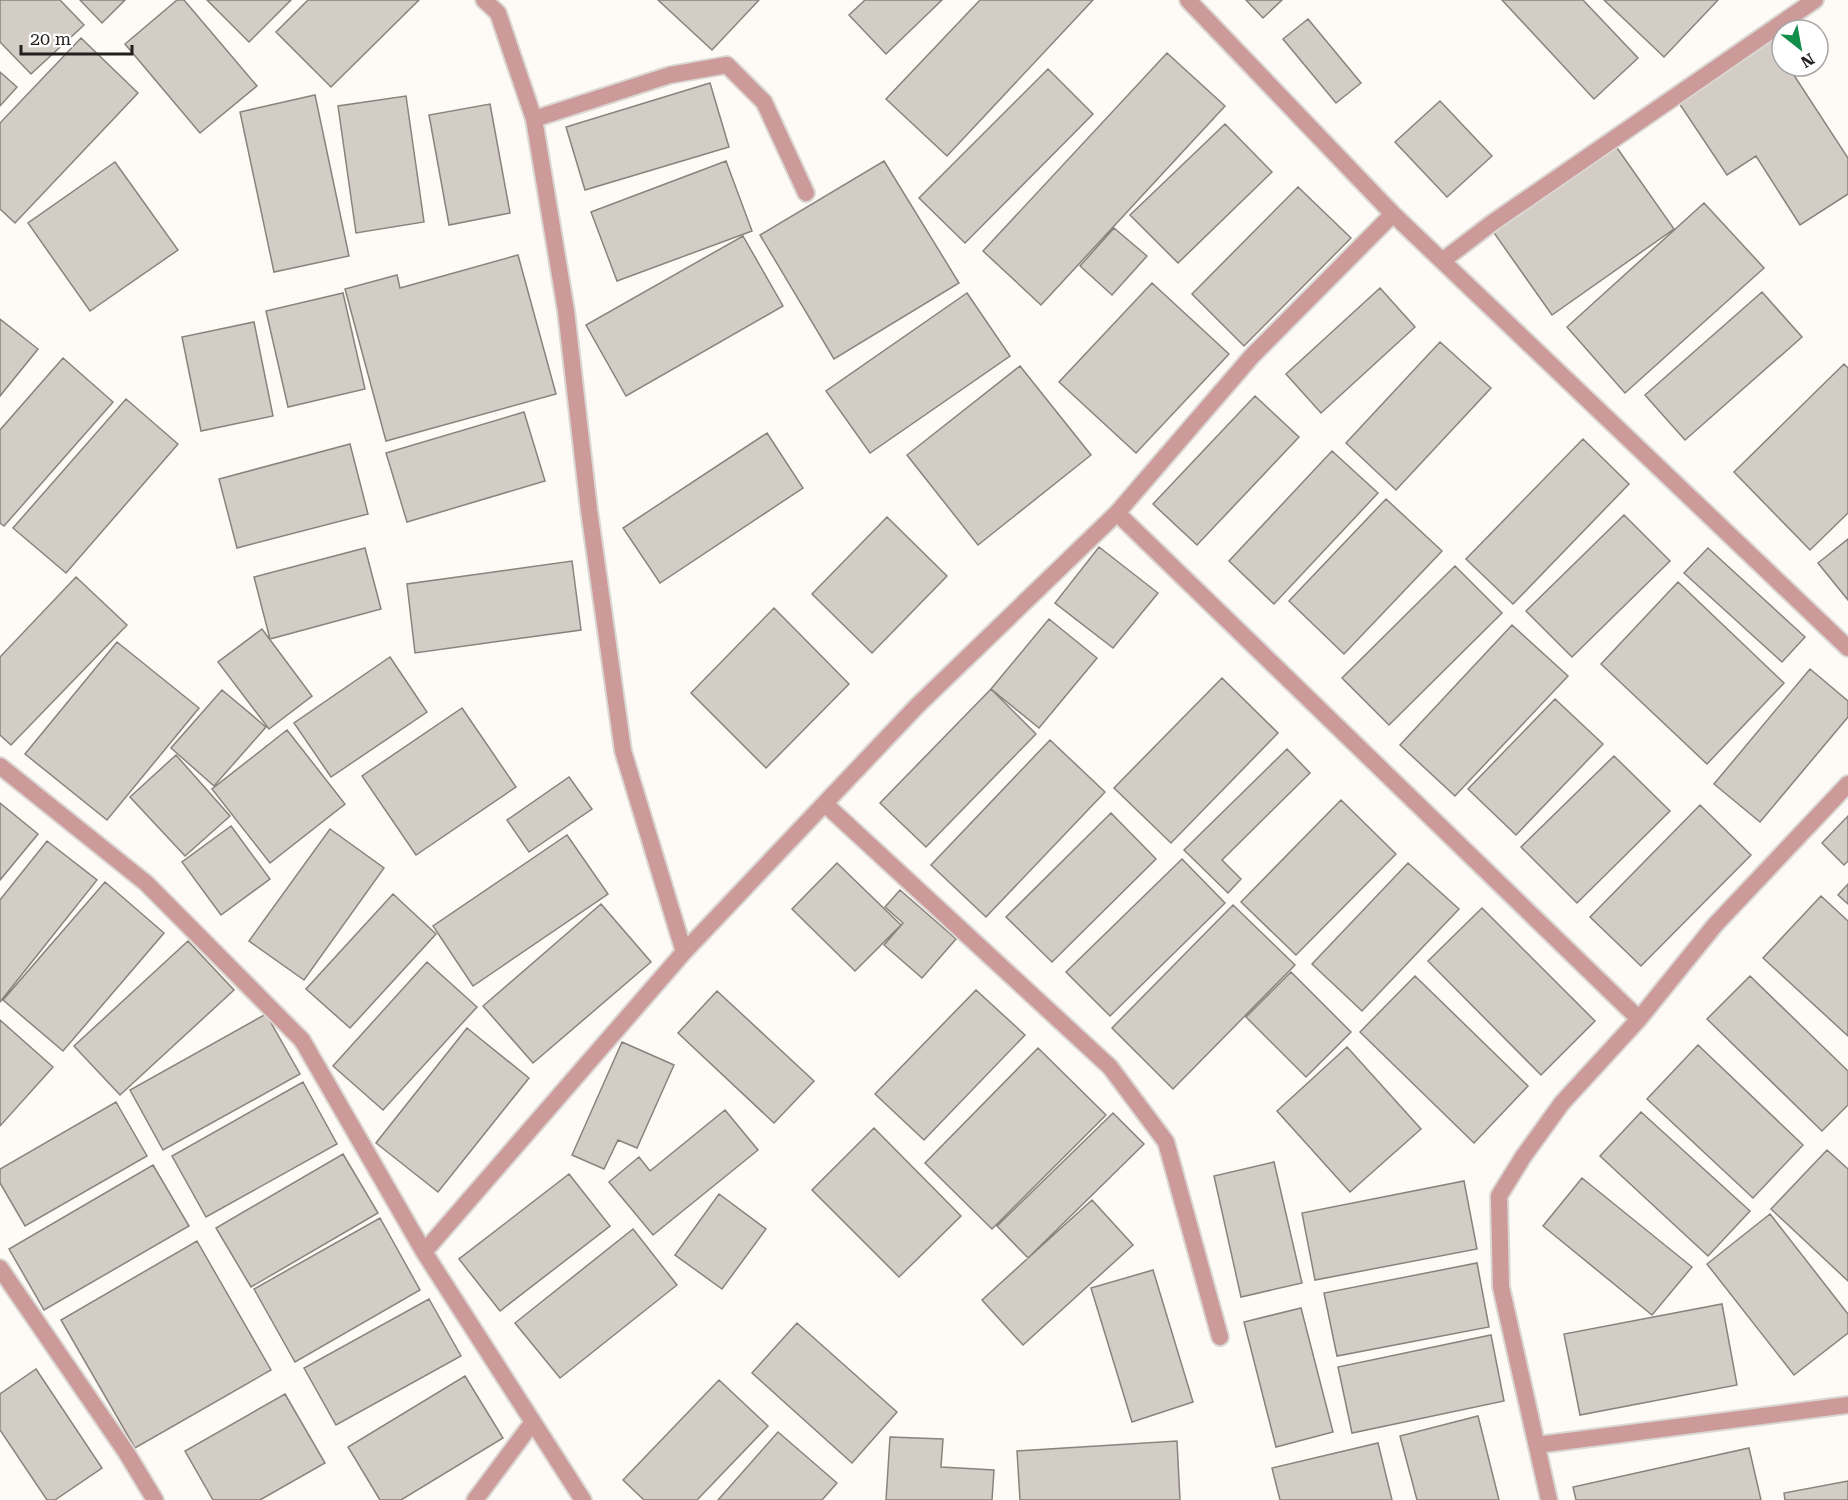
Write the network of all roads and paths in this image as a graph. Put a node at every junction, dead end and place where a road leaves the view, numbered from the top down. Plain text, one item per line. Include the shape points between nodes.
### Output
1 (484, 0) edge
2 (1188, 0) edge
3 (1815, 0) edge
4 (534, 119) junction
5 (806, 193) dead end
6 (1393, 214) junction
7 (1442, 261) junction
8 (1117, 513) junction
9 (1848, 648) edge
10 (0, 766) edge
11 (1848, 784) edge
12 (825, 804) junction
13 (684, 952) junction
14 (1639, 1019) junction
15 (424, 1252) junction
16 (0, 1268) edge
17 (1220, 1336) dead end
18 (1848, 1405) edge
19 (533, 1422) junction
20 (1538, 1445) junction
21 (154, 1500) edge
22 (475, 1500) edge
23 (583, 1500) edge
24 (1549, 1500) edge

1 - 4 street via 498,13
2 - 6 street
3 - 7 street
4 - 5 street via 670,75 727,65 764,102
4 - 13 street via 566,311 589,510 624,751
6 - 7 street
6 - 8 street via 1252,356
7 - 9 street
8 - 12 street via 917,706
8 - 14 street
10 - 15 street via 146,883 302,1040
11 - 14 street via 1715,925
12 - 13 street
12 - 17 street via 1110,1067 1166,1142
13 - 15 street
14 - 20 street via 1562,1103 1499,1196 1501,1287
15 - 19 street
16 - 21 street via 126,1452
18 - 20 street
19 - 22 street
19 - 23 street
20 - 24 street

